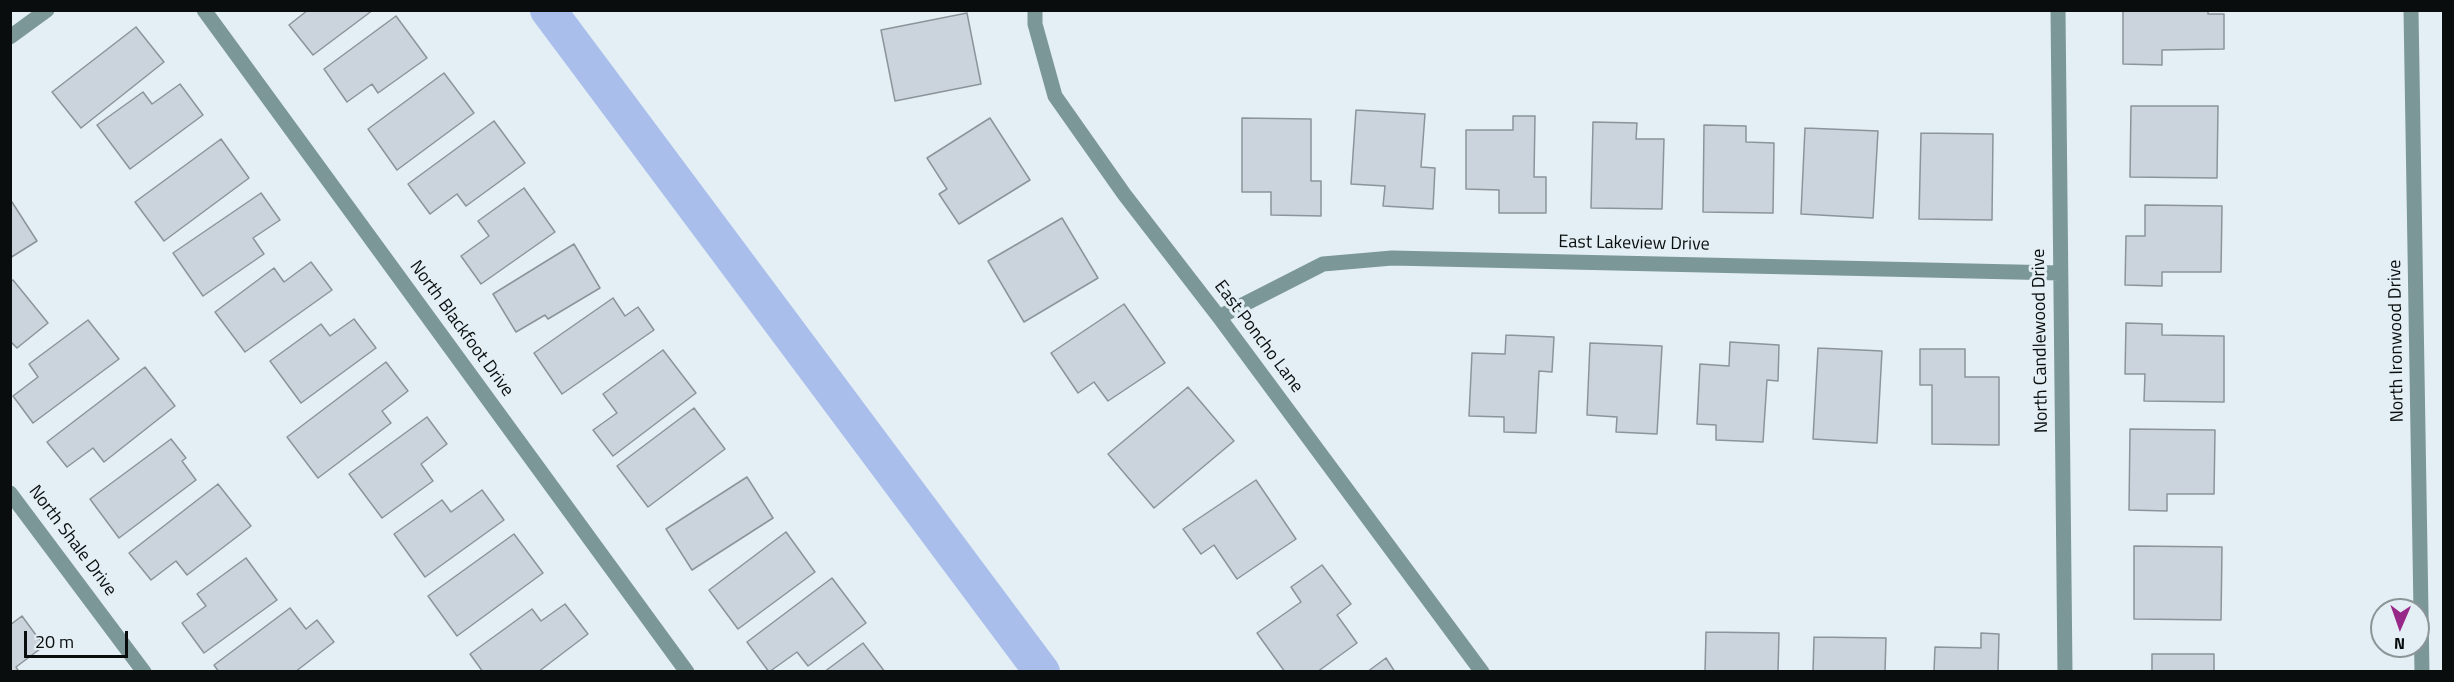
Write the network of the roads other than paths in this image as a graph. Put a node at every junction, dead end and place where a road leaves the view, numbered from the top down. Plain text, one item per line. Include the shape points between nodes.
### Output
1 (47, 10) edge
2 (204, 10) edge
3 (1035, 10) edge
4 (2058, 10) edge
5 (2411, 10) edge
6 (10, 37) edge
7 (2060, 273) junction
8 (1220, 317) junction
9 (10, 493) edge
10 (144, 672) edge
11 (687, 672) edge
12 (1482, 672) edge
13 (2065, 672) edge
14 (2422, 672) edge

1 - 6 street
2 - 11 street, North Blackfoot Drive
3 - 8 street, East Poncho Lane via 1035,24 1055,96 1124,194
4 - 7 street, North Candlewood Drive
5 - 14 street, North Ironwood Drive
7 - 8 street, East Lakeview Drive via 1392,258 1323,264
7 - 13 street, North Candlewood Drive
8 - 12 street, East Poncho Lane
9 - 10 street, North Shale Drive

